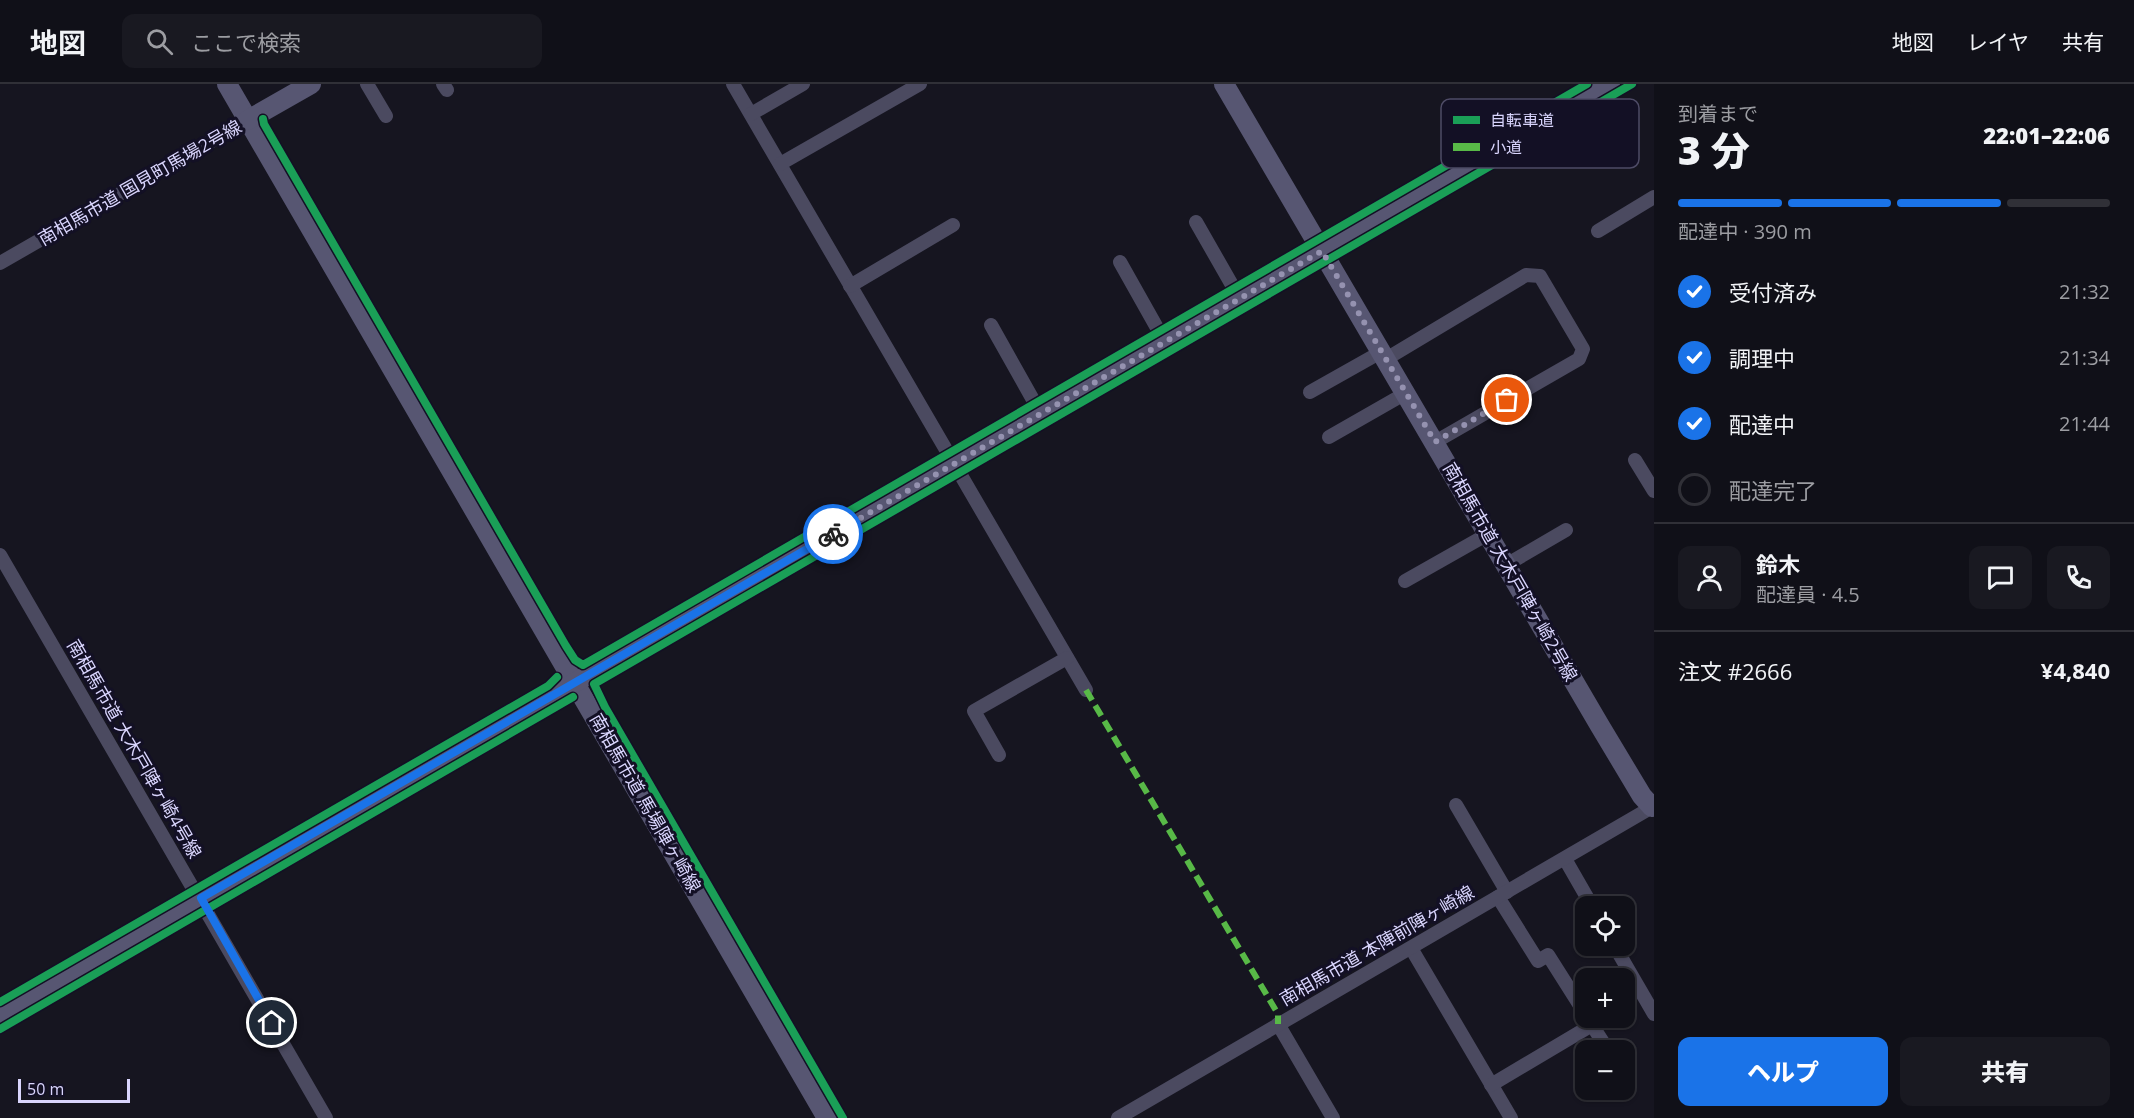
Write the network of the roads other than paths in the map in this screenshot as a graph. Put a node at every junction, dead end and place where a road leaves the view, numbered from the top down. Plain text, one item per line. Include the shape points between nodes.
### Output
1 (227, 84) edge
2 (310, 84) edge
3 (367, 84) edge
4 (733, 84) edge
5 (803, 84) edge
6 (920, 84) edge
7 (1610, 84) edge
8 (1226, 85) edge
9 (1584, 99) edge
10 (751, 114) junction
11 (386, 116) dead end
12 (248, 120) junction
13 (780, 164) junction
14 (1465, 168) edge
15 (1654, 197) edge
16 (1196, 222) dead end
17 (953, 225) dead end
18 (1598, 231) dead end
19 (1322, 251) junction
20 (1120, 262) dead end
21 (0, 263) edge
22 (850, 286) junction
23 (1240, 299) junction
24 (991, 325) dead end
25 (1165, 342) junction
26 (1383, 355) junction
27 (1310, 392) dead end
28 (1406, 393) junction
29 (1041, 414) junction
30 (1329, 437) dead end
31 (1435, 442) junction
32 (1635, 460) dead end
33 (954, 464) junction
34 (1654, 491) edge
35 (1566, 530) dead end
36 (1488, 534) junction
37 (0, 555) edge
38 (1506, 565) junction
39 (1405, 581) dead end
40 (1067, 658) junction
41 (576, 684) junction
42 (1086, 690) dead end
43 (999, 756) dead end
44 (1456, 805) dead end
45 (1654, 807) edge
46 (1565, 859) junction
47 (1503, 895) junction
48 (1586, 896) edge
49 (201, 898) junction
50 (1411, 948) junction
51 (1620, 956) edge
52 (1575, 998) edge
53 (1654, 1014) edge
54 (0, 1015) edge
55 (1278, 1024) junction
56 (1575, 1028) edge
57 (1491, 1085) junction
58 (326, 1118) edge
59 (827, 1118) edge
60 (1118, 1118) edge
61 (1333, 1118) edge
62 (1510, 1118) edge

1 - 12 street, 南相馬市道 馬場陣ヶ崎線
2 - 12 street, 南相馬市道 国見町馬場2号線
3 - 11 street
4 - 10 street
5 - 10 street
6 - 13 street
7 - 9 street
8 - 19 street, 南相馬市道 大木戸陣ヶ崎2号線
10 - 13 street
12 - 21 street, 南相馬市道 国見町馬場2号線
12 - 41 street, 南相馬市道 馬場陣ヶ崎線
13 - 22 street
14 - 19 street
15 - 18 street
16 - 23 street
17 - 22 street
19 - 23 street
19 - 26 street, 南相馬市道 大木戸陣ヶ崎2号線
20 - 25 street
22 - 33 street
23 - 25 street
24 - 29 street
25 - 29 street
26 - 27 street
26 - 28 street, 南相馬市道 大木戸陣ヶ崎2号線
26 - 31 street via 1527,275 1540,276 1583,349 1579,359
28 - 30 street
28 - 31 street, 南相馬市道 大木戸陣ヶ崎2号線
29 - 33 street
31 - 36 street, 南相馬市道 大木戸陣ヶ崎2号線
32 - 34 street
33 - 40 street
33 - 41 street
35 - 38 street
36 - 38 street, 南相馬市道 大木戸陣ヶ崎2号線
36 - 39 street
37 - 49 street, 南相馬市道 大木戸陣ヶ崎4号線
38 - 45 street, 南相馬市道 大木戸陣ヶ崎2号線 via 1642,796
40 - 42 street
40 - 43 street via 974,711
41 - 49 street
41 - 59 street, 南相馬市道 馬場陣ヶ崎線
44 - 47 street
45 - 46 street, 南相馬市道 本陣前陣ヶ崎線
46 - 47 street, 南相馬市道 本陣前陣ヶ崎線
46 - 48 street
47 - 50 street, 南相馬市道 本陣前陣ヶ崎線
47 - 52 street via 1538,961 1548,955
49 - 54 street
49 - 58 street, 南相馬市道 大木戸陣ヶ崎4号線
50 - 55 street, 南相馬市道 本陣前陣ヶ崎線
50 - 57 street
51 - 53 street
55 - 60 street, 南相馬市道 本陣前陣ヶ崎線
55 - 61 street
56 - 57 street
57 - 62 street

